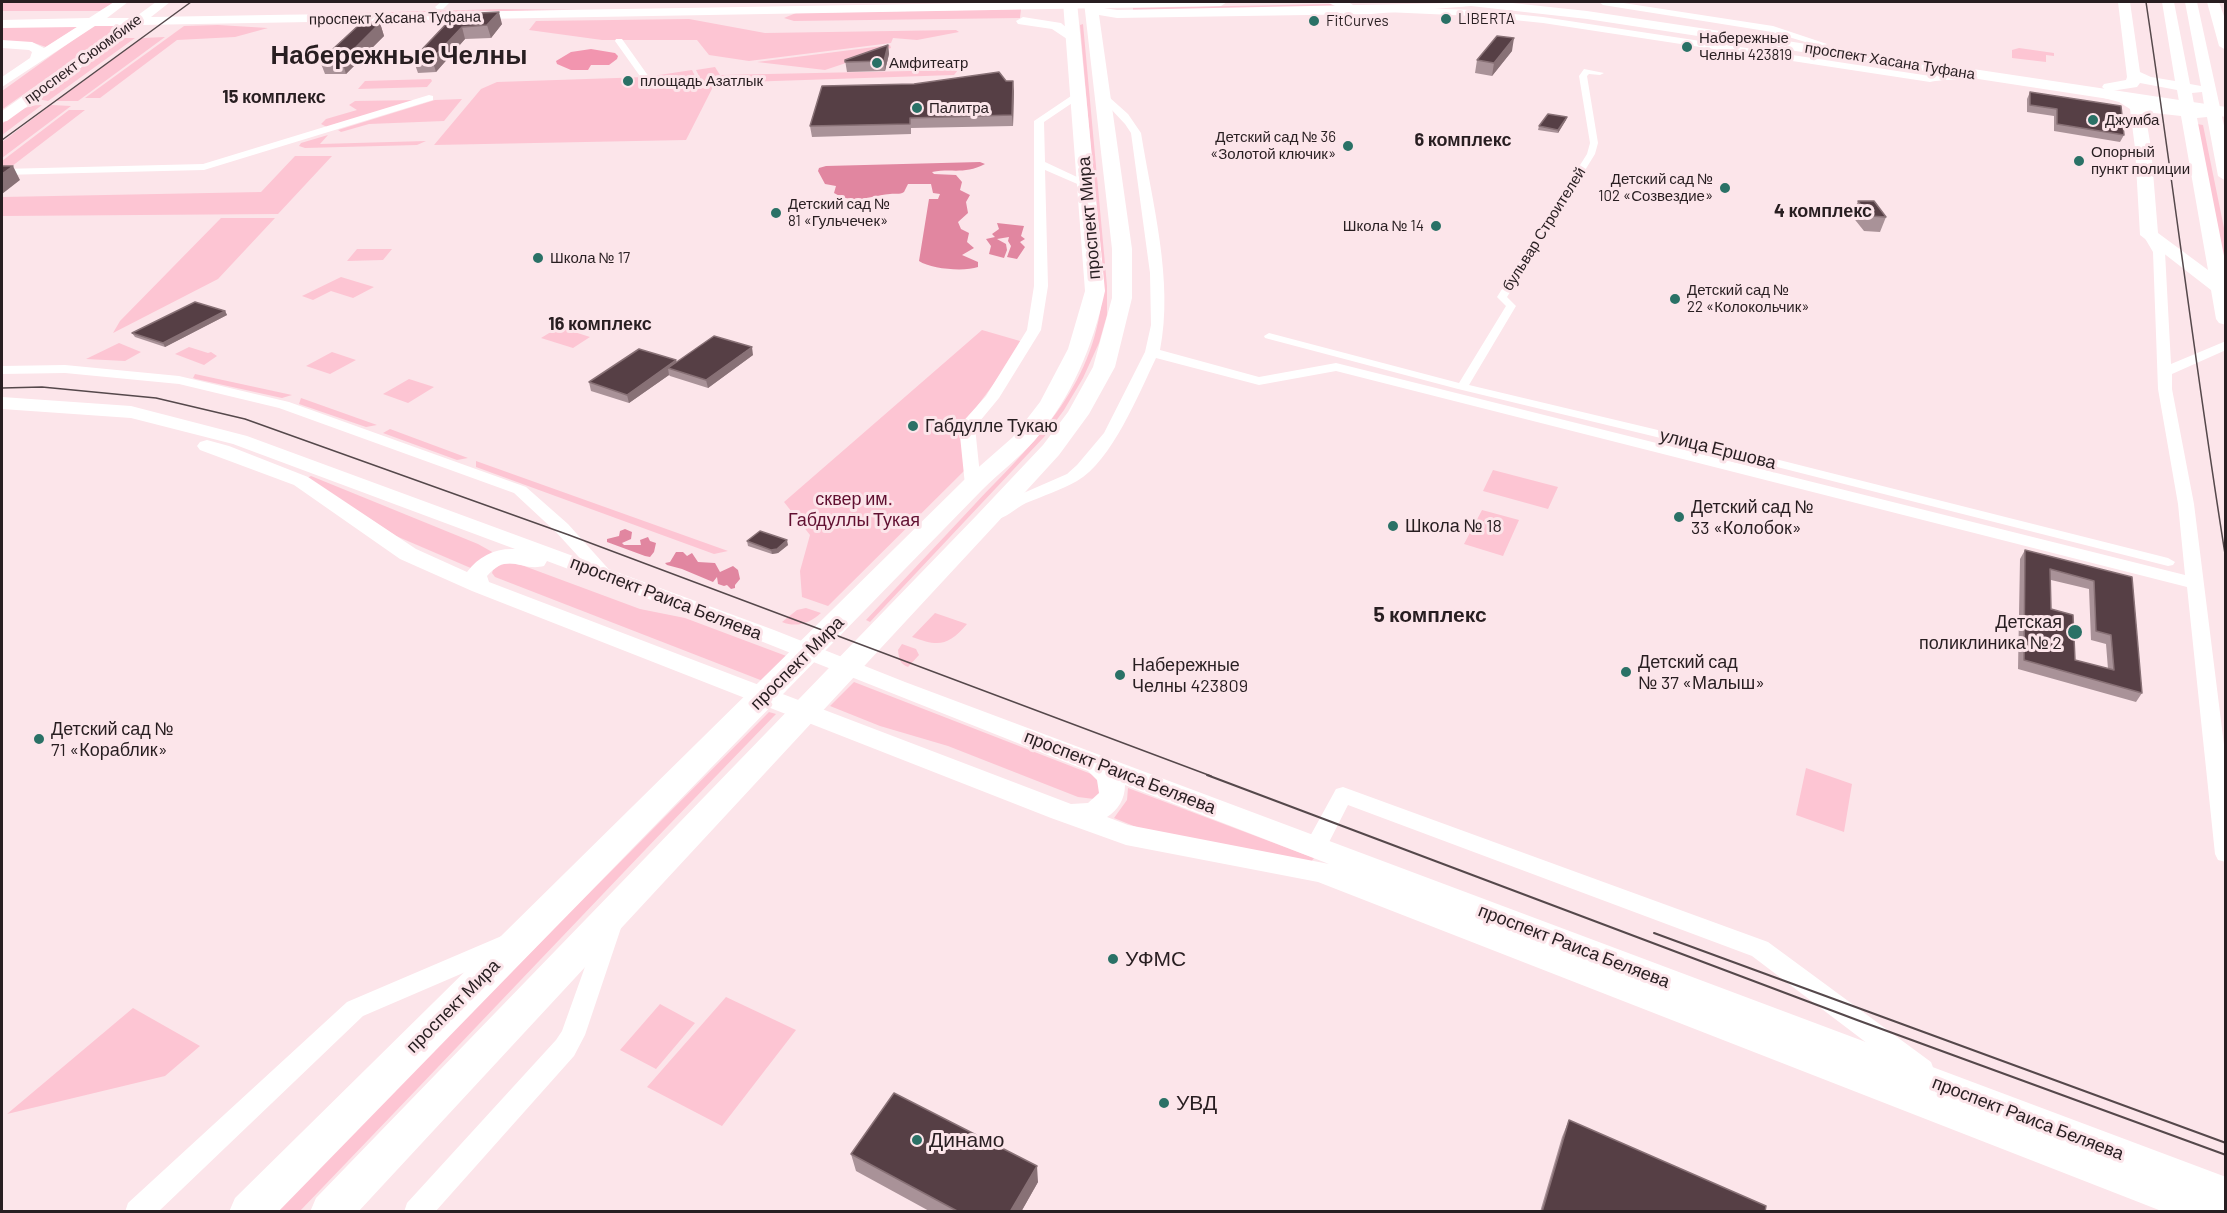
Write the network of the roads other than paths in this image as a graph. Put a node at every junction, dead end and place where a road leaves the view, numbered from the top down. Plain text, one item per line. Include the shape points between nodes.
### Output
1 (122, 2) edge
2 (163, 2) edge
3 (704, 2) edge
4 (799, 2) edge
5 (897, 2) edge
6 (1221, 2) edge
7 (1447, 2) edge
8 (1533, 2) edge
9 (1603, 2) edge
10 (2124, 2) edge
11 (2168, 2) edge
12 (2191, 2) edge
13 (2213, 2) edge
14 (1471, 3) edge
15 (443, 4) edge
16 (815, 6) junction
17 (1334, 6) edge
18 (1508, 6) junction
19 (686, 8) junction
20 (304, 9) junction
21 (567, 10) junction
22 (1371, 10) junction
23 (202, 11) junction
24 (1083, 11) edge
25 (148, 12) junction
26 (105, 13) junction
27 (2, 15) edge
28 (292, 19) junction
29 (1543, 20) junction
30 (188, 21) junction
31 (91, 22) junction
32 (135, 22) junction
33 (794, 23) dead end
34 (2, 24) edge
35 (768, 24) dead end
36 (1746, 25) junction
37 (1725, 29) junction
38 (112, 37) junction
39 (1072, 39) junction
40 (619, 41) dead end
41 (2, 44) edge
42 (1822, 44) junction
43 (2226, 46) edge
44 (38, 59) junction
45 (1600, 73) dead end
46 (1980, 75) junction
47 (645, 77) dead end
48 (5, 80) edge
49 (2109, 91) junction
50 (1100, 92) junction
51 (2144, 94) junction
52 (1077, 95) junction
53 (429, 98) dead end
54 (2224, 104) edge
55 (6, 113) edge
56 (1041, 164) junction
57 (2, 172) edge
58 (2226, 177) edge
59 (1086, 184) junction
60 (2150, 235) junction
61 (2219, 287) junction
62 (2226, 319) edge
63 (1269, 336) dead end
64 (2226, 345) edge
65 (1152, 352) junction
66 (2, 370) edge
67 (2166, 371) junction
68 (1462, 387) junction
69 (2, 403) edge
70 (2, 414) edge
71 (973, 485) junction
72 (986, 520) junction
73 (2168, 562) dead end
74 (604, 574) junction
75 (2193, 584) junction
76 (480, 586) junction
77 (808, 652) junction
78 (846, 667) junction
79 (763, 696) junction
80 (804, 711) junction
81 (1096, 763) junction
82 (1060, 811) junction
83 (1316, 846) junction
84 (2226, 854) edge
85 (616, 911) junction
86 (523, 937) junction
87 (1942, 1086) junction
88 (2226, 1193) edge
89 (138, 1212) edge
90 (249, 1212) edge
91 (330, 1212) edge
92 (417, 1212) edge
93 (2208, 1212) edge

1 - 26 main road, проспект Сююмбике
2 - 23 main road via 170,9
2 - 25 main road, проспект Сююмбике
3 - 19 main road
4 - 16 main road
5 - 16 main road, проспект Хасана Туфана
6 - 16 main road, проспект Хасана Туфана
7 - 14 main road, проспект Хасана Туфана
8 - 37 main road, проспект Хасана Туфана
9 - 36 street
10 - 51 main road
11 - 61 main road
12 - 58 main road
13 - 43 main road
14 - 18 main road, проспект Хасана Туфана
14 - 22 main road
15 - 20 main road, проспект Хасана Туфана
15 - 21 main road, проспект Хасана Туфана
16 - 19 main road, проспект Хасана Туфана
16 - 33 main road via 780,18
17 - 22 main road
17 - 24 main road via 1131,14 1104,20
18 - 29 street
18 - 46 main road, проспект Хасана Туфана
19 - 21 main road, проспект Хасана Туфана
19 - 35 main road
20 - 23 main road, проспект Хасана Туфана
20 - 28 main road via 277,15
21 - 28 main road, проспект Хасана Туфана
22 - 29 street
23 - 25 main road, проспект Хасана Туфана
24 - 39 main road, проспект Мира
24 - 39 main road via 1017,22 1056,26
24 - 50 main road, проспект Мира
25 - 26 main road, проспект Хасана Туфана
25 - 32 main road, проспект Сююмбике
26 - 27 main road, проспект Хасана Туфана
26 - 31 main road, проспект Сююмбике
28 - 30 main road, проспект Хасана Туфана
29 - 46 street via 1930,79
30 - 32 main road, проспект Хасана Туфана
30 - 38 main road
31 - 32 main road, проспект Хасана Туфана
31 - 34 main road, проспект Хасана Туфана
31 - 44 main road, проспект Сююмбике
32 - 38 main road, проспект Сююмбике
36 - 37 street
36 - 42 street
37 - 42 main road, проспект Хасана Туфана
38 - 55 main road, проспект Сююмбике
39 - 52 main road, проспект Мира
40 - 47 street
41 - 44 main road via 32,46 39,51
42 - 49 main road, проспект Хасана Туфана
44 - 48 main road, проспект Сююмбике
45 - 68 street, бульвар Строителей via 1587,71 1583,76 1594,143 1590,154 1502,297 1511,306
46 - 49 main road, проспект Хасана Туфана
49 - 51 main road via 2124,99
49 - 51 main road via 2132,84
50 - 65 street via 1136,133 1157,273 1158,325
50 - 72 main road, проспект Мира via 1122,258 1122,298 1104,367 1072,423
51 - 54 main road
51 - 60 main road via 2137,114
52 - 56 street via 1040,121
52 - 59 main road, проспект Мира
53 - 57 street via 204,167
56 - 59 street
56 - 71 street via 1041,286 1034,330 992,398 967,426
59 - 71 main road, проспект Мира via 1095,291 1075,356 1055,396 1027,435
60 - 61 main road
60 - 67 street via 2159,252
61 - 62 main road
63 - 68 street, улица Ершова
64 - 67 street
65 - 72 street via 1111,435 1083,468 1073,477
65 - 75 street via 1259,381 1336,367
66 - 74 street via 65,369 179,380 311,415 520,490
67 - 75 street via 2165,389 2186,504
68 - 73 street, улица Ершова
69 - 74 street, проспект Раиса Беляева via 131,412 240,440
70 - 76 street, проспект Раиса Беляева via 111,423 222,450 301,482 408,554
71 - 77 main road, проспект Мира
72 - 78 main road, проспект Мира
74 - 76 street via 571,572 518,555 503,555 482,565 476,575
74 - 77 street, проспект Раиса Беляева
75 - 84 street
76 - 79 street, проспект Раиса Беляева
77 - 78 street, проспект Раиса Беляева
77 - 79 main road, проспект Мира
78 - 80 main road, проспект Мира
78 - 81 street, проспект Раиса Беляева
79 - 80 street, проспект Раиса Беляева
79 - 86 main road, проспект Мира
80 - 82 street, проспект Раиса Беляева
80 - 85 main road, проспект Мира
81 - 82 street via 1109,777 1113,789 1110,799 1085,816
81 - 83 street, проспект Раиса Беляева
82 - 93 street, проспект Раиса Беляева via 1126,835 1321,872
83 - 87 street, проспект Раиса Беляева
83 - 87 street via 1343,795 1760,949
85 - 91 main road, проспект Мира
85 - 92 street via 565,1048
86 - 89 street via 355,1010
86 - 90 main road, проспект Мира
87 - 88 street, проспект Раиса Беляева

